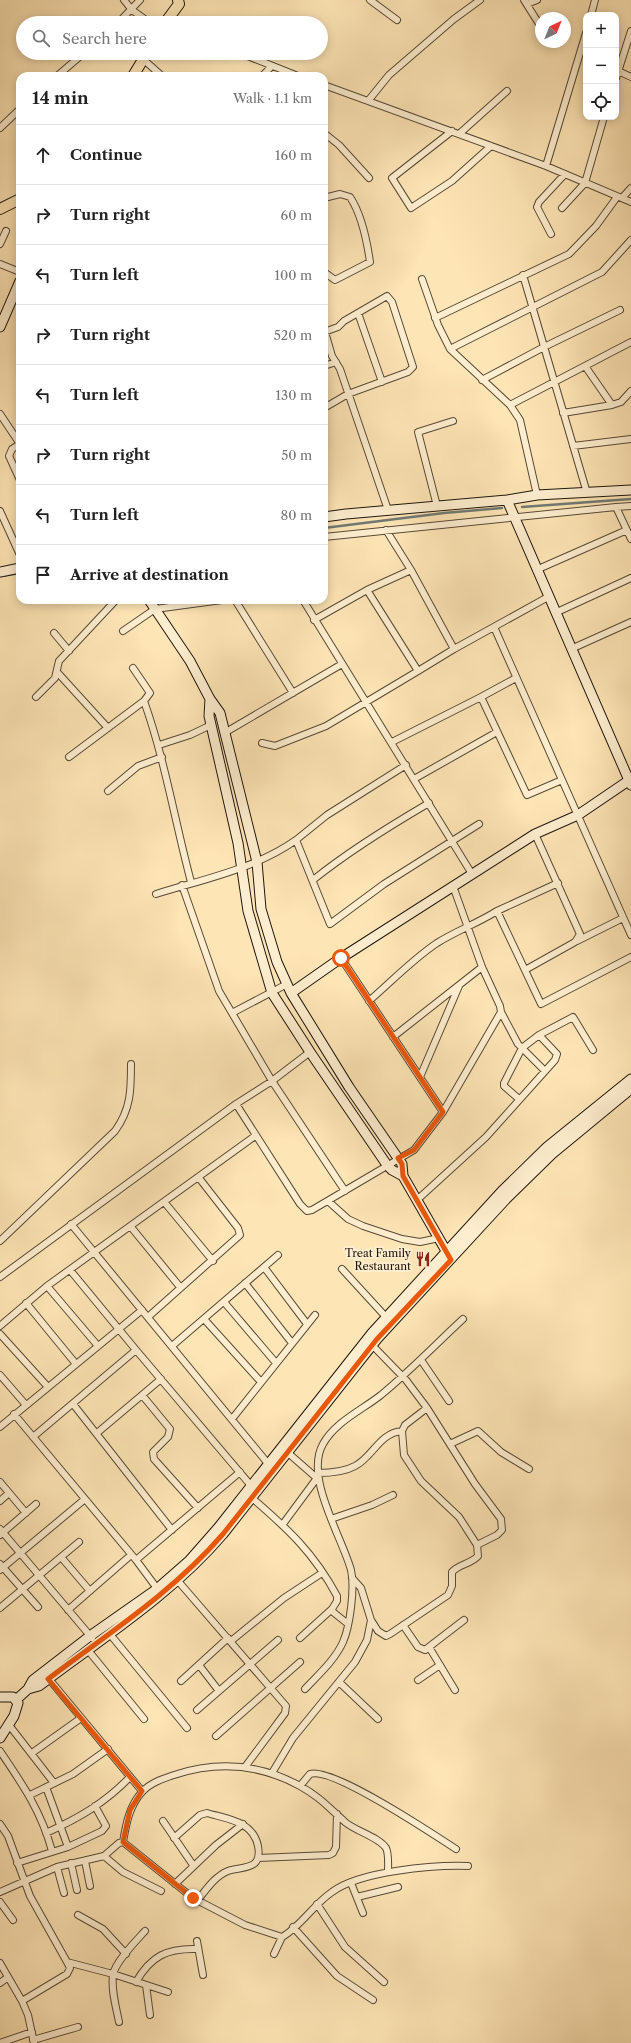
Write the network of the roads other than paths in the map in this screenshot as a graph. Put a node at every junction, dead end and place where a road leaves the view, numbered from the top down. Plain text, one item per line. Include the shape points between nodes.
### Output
1 (124, 0) edge
2 (140, 0) edge
3 (370, 0) edge
4 (480, 0) edge
5 (537, 0) edge
6 (595, 0) edge
7 (181, 1) edge
8 (525, 2) edge
9 (132, 10) junction
10 (592, 12) edge
11 (126, 16) edge
12 (140, 16) edge
13 (172, 16) edge
14 (535, 18) edge
15 (397, 20) dead end
16 (631, 31) edge
17 (583, 55) edge
18 (76, 60) edge
19 (144, 60) edge
20 (149, 60) edge
21 (256, 60) edge
22 (619, 64) edge
23 (271, 67) junction
24 (619, 71) edge
25 (62, 72) edge
26 (136, 72) edge
27 (159, 72) edge
28 (266, 72) edge
29 (285, 72) edge
30 (631, 77) edge
31 (328, 86) edge
32 (507, 90) dead end
33 (368, 101) junction
34 (16, 113) edge
35 (603, 120) edge
36 (0, 128) edge
37 (452, 131) junction
38 (459, 134) junction
39 (328, 136) edge
40 (491, 146) junction
41 (546, 166) junction
42 (565, 174) junction
43 (369, 178) dead end
44 (585, 183) junction
45 (631, 188) edge
46 (328, 197) edge
47 (620, 198) junction
48 (16, 201) edge
49 (631, 202) edge
50 (562, 208) dead end
51 (0, 209) edge
52 (6, 231) dead end
53 (551, 234) dead end
54 (631, 240) edge
55 (0, 244) edge
56 (0, 264) edge
57 (16, 270) edge
58 (328, 275) edge
59 (524, 276) junction
60 (422, 279) dead end
61 (16, 289) edge
62 (532, 306) junction
63 (620, 310) dead end
64 (358, 313) junction
65 (435, 318) junction
66 (1, 321) edge
67 (328, 331) edge
68 (328, 342) edge
69 (631, 342) edge
70 (544, 347) junction
71 (450, 349) junction
72 (336, 362) junction
73 (328, 365) edge
74 (585, 366) junction
75 (482, 380) junction
76 (382, 382) junction
77 (554, 382) junction
78 (631, 391) edge
79 (348, 394) junction
80 (510, 405) junction
81 (612, 405) junction
82 (328, 406) edge
83 (563, 412) junction
84 (0, 414) edge
85 (453, 421) dead end
86 (16, 438) edge
87 (631, 439) edge
88 (16, 446) edge
89 (573, 446) junction
90 (16, 471) edge
91 (631, 490) edge
92 (587, 493) junction
93 (537, 495) junction
94 (507, 500) junction
95 (437, 506) junction
96 (631, 506) edge
97 (616, 507) junction
98 (388, 510) junction
99 (0, 512) edge
100 (328, 517) edge
101 (514, 517) junction
102 (386, 530) junction
103 (627, 530) junction
104 (328, 537) edge
105 (631, 539) edge
106 (16, 546) edge
107 (16, 569) edge
108 (411, 570) junction
109 (536, 570) junction
110 (0, 572) edge
111 (631, 578) edge
112 (367, 590) junction
113 (548, 598) junction
114 (112, 604) edge
115 (152, 604) edge
116 (192, 604) edge
117 (237, 604) edge
118 (305, 604) edge
119 (155, 609) junction
120 (555, 614) junction
121 (314, 620) junction
122 (631, 622) edge
123 (494, 627) junction
124 (123, 631) dead end
125 (54, 633) dead end
126 (454, 649) junction
127 (571, 649) junction
128 (69, 651) junction
129 (342, 664) junction
130 (133, 668) dead end
131 (418, 671) junction
132 (57, 672) junction
133 (516, 678) junction
134 (293, 693) junction
135 (36, 697) dead end
136 (481, 697) junction
137 (210, 700) junction
138 (144, 701) junction
139 (366, 701) junction
140 (210, 726) junction
141 (108, 728) junction
142 (226, 732) junction
143 (497, 732) junction
144 (392, 742) junction
145 (262, 744) dead end
146 (159, 745) junction
147 (69, 757) dead end
148 (162, 757) junction
149 (406, 765) junction
150 (414, 779) junction
151 (562, 780) junction
152 (630, 782) edge
153 (108, 791) dead end
154 (429, 803) junction
155 (578, 815) junction
156 (479, 824) dead end
157 (535, 834) junction
158 (296, 840) junction
159 (452, 842) junction
160 (257, 862) junction
161 (242, 867) junction
162 (472, 874) junction
163 (312, 880) junction
164 (191, 882) junction
165 (558, 883) junction
166 (182, 886) junction
167 (453, 886) junction
168 (156, 894) dead end
169 (497, 911) junction
170 (623, 918) junction
171 (469, 928) junction
172 (631, 935) edge
173 (575, 942) junction
174 (631, 956) edge
175 (341, 958) junction
176 (482, 967) junction
177 (525, 970) junction
178 (287, 984) junction
179 (459, 985) junction
180 (272, 993) junction
181 (291, 993) junction
182 (369, 1001) junction
183 (500, 1012) junction
184 (232, 1013) junction
185 (539, 1035) junction
186 (393, 1037) junction
187 (522, 1048) junction
188 (593, 1050) dead end
189 (310, 1052) junction
190 (132, 1064) dead end
191 (545, 1071) junction
192 (420, 1077) junction
193 (631, 1079) edge
194 (272, 1081) junction
195 (631, 1090) edge
196 (519, 1099) junction
197 (236, 1104) junction
198 (443, 1112) junction
199 (255, 1136) junction
200 (398, 1158) junction
201 (387, 1165) junction
202 (403, 1176) junction
203 (199, 1178) junction
204 (345, 1191) junction
205 (417, 1200) junction
206 (328, 1201) junction
207 (165, 1203) junction
208 (71, 1224) junction
209 (131, 1227) junction
210 (439, 1238) junction
211 (0, 1241) edge
212 (94, 1253) junction
213 (278, 1255) dead end
214 (449, 1256) junction
215 (213, 1261) junction
216 (264, 1267) junction
217 (342, 1269) dead end
218 (70, 1270) junction
219 (0, 1277) edge
220 (246, 1283) junction
221 (47, 1286) junction
222 (180, 1287) junction
223 (224, 1302) junction
224 (26, 1303) junction
225 (142, 1310) junction
226 (315, 1315) dead end
227 (148, 1317) junction
228 (386, 1317) junction
229 (463, 1318) dead end
230 (204, 1319) junction
231 (307, 1324) junction
232 (0, 1326) edge
233 (119, 1329) junction
234 (0, 1334) edge
235 (292, 1343) junction
236 (372, 1345) junction
237 (98, 1346) junction
238 (172, 1346) junction
239 (136, 1350) junction
240 (421, 1360) junction
241 (276, 1363) junction
242 (76, 1364) junction
243 (0, 1375) edge
244 (402, 1376) junction
245 (161, 1379) junction
246 (261, 1382) junction
247 (48, 1387) junction
248 (142, 1395) junction
249 (449, 1401) dead end
250 (73, 1404) junction
251 (26, 1405) junction
252 (426, 1408) junction
253 (14, 1414) junction
254 (232, 1419) junction
255 (1, 1423) edge
256 (402, 1431) junction
257 (97, 1433) junction
258 (33, 1437) junction
259 (450, 1444) junction
260 (287, 1452) junction
261 (271, 1467) junction
262 (529, 1469) dead end
263 (240, 1472) junction
264 (318, 1478) junction
265 (0, 1482) edge
266 (253, 1492) junction
267 (9, 1493) junction
268 (393, 1495) dead end
269 (85, 1499) junction
270 (0, 1501) edge
271 (36, 1504) dead end
272 (198, 1508) junction
273 (26, 1513) junction
274 (330, 1519) junction
275 (283, 1524) junction
276 (172, 1530) junction
277 (1, 1532) edge
278 (79, 1542) dead end
279 (477, 1545) junction
280 (20, 1553) junction
281 (131, 1555) junction
282 (62, 1557) junction
283 (136, 1560) junction
284 (1, 1567) edge
285 (322, 1573) junction
286 (39, 1575) junction
287 (352, 1578) junction
288 (178, 1581) junction
289 (22, 1589) junction
290 (90, 1591) junction
291 (159, 1592) junction
292 (38, 1607) dead end
293 (0, 1608) edge
294 (332, 1609) junction
295 (68, 1610) junction
296 (371, 1620) junction
297 (464, 1620) dead end
298 (348, 1624) junction
299 (403, 1625) junction
300 (109, 1633) junction
301 (300, 1638) dead end
302 (92, 1640) junction
303 (229, 1640) junction
304 (278, 1640) dead end
305 (429, 1647) junction
306 (87, 1649) junction
307 (300, 1662) dead end
308 (250, 1664) junction
309 (199, 1665) junction
310 (440, 1665) junction
311 (48, 1679) junction
312 (418, 1680) dead end
313 (181, 1681) dead end
314 (339, 1682) junction
315 (270, 1688) junction
316 (28, 1689) junction
317 (305, 1689) dead end
318 (455, 1690) dead end
319 (219, 1691) junction
320 (0, 1697) edge
321 (17, 1699) junction
322 (197, 1710) dead end
323 (81, 1718) junction
324 (378, 1719) dead end
325 (144, 1720) dead end
326 (9, 1725) junction
327 (187, 1728) dead end
328 (216, 1736) dead end
329 (0, 1738) edge
330 (108, 1749) junction
331 (0, 1751) edge
332 (32, 1753) junction
333 (245, 1767) junction
334 (272, 1773) junction
335 (130, 1777) junction
336 (54, 1783) junction
337 (300, 1786) junction
338 (46, 1787) junction
339 (142, 1791) junction
340 (30, 1795) junction
341 (95, 1806) junction
342 (337, 1814) junction
343 (163, 1821) dead end
344 (0, 1824) edge
345 (242, 1824) junction
346 (60, 1826) junction
347 (46, 1833) junction
348 (174, 1838) junction
349 (123, 1842) junction
350 (68, 1847) junction
351 (456, 1848) dead end
352 (52, 1851) junction
353 (104, 1856) junction
354 (258, 1858) junction
355 (85, 1861) junction
356 (17, 1863) junction
357 (72, 1863) junction
358 (193, 1865) junction
359 (468, 1866) dead end
360 (57, 1867) junction
361 (388, 1872) junction
362 (23, 1880) junction
363 (351, 1883) junction
364 (175, 1884) junction
365 (90, 1886) dead end
366 (398, 1887) dead end
367 (77, 1890) dead end
368 (161, 1891) dead end
369 (0, 1892) edge
370 (64, 1893) dead end
371 (357, 1897) junction
372 (197, 1901) junction
373 (0, 1902) edge
374 (317, 1904) junction
375 (363, 1914) dead end
376 (78, 1915) dead end
377 (13, 1920) dead end
378 (293, 1927) junction
379 (145, 1932) dead end
380 (282, 1937) junction
381 (197, 1941) dead end
382 (197, 1949) junction
383 (126, 1954) junction
384 (274, 1954) dead end
385 (67, 1962) junction
386 (0, 1963) edge
387 (113, 1974) junction
388 (203, 1975) dead end
389 (7, 1978) junction
390 (136, 1982) junction
391 (384, 1982) dead end
392 (0, 1983) edge
393 (146, 1985) junction
394 (168, 1992) dead end
395 (373, 2000) dead end
396 (22, 2001) junction
397 (150, 2015) dead end
398 (119, 2022) dead end
399 (78, 2027) dead end
400 (32, 2032) junction
401 (34, 2042) edge
402 (0, 2043) edge

1 - 9 street
2 - 9 street
3 - 15 street
4 - 33 street via 388,75
5 - 8 street
6 - 10 street
7 - 13 main road
8 - 14 street
9 - 11 street
9 - 12 street
16 - 22 street
17 - 41 street
18 - 25 street
19 - 26 main road
20 - 27 street
21 - 23 street
23 - 28 street
23 - 29 street
24 - 30 street
31 - 33 street
32 - 38 street
33 - 37 street
34 - 36 street
35 - 44 street
37 - 38 street
37 - 40 street via 392,178 411,208 452,181
38 - 40 street
39 - 43 street
40 - 41 street
41 - 42 street
42 - 44 street
42 - 53 street via 537,207
44 - 47 street
44 - 50 street
45 - 47 street
46 - 58 street via 340,194 350,197 367,242 370,262 335,280
47 - 49 street
47 - 59 street via 569,254
48 - 51 main road
52 - 55 street
54 - 62 street via 602,272
56 - 57 street
59 - 62 street
59 - 65 street
60 - 65 street
61 - 66 street
62 - 70 street
62 - 71 street
63 - 70 street
64 - 67 street
64 - 76 street
64 - 76 street via 388,296 392,302 413,367 408,372
65 - 71 street
68 - 72 street
69 - 74 street
70 - 75 street
70 - 77 street
71 - 75 street
72 - 73 street
72 - 79 street
74 - 77 street
74 - 81 street
75 - 80 street
76 - 79 street
77 - 80 street
77 - 83 street
78 - 81 street via 621,402
79 - 82 street
79 - 98 street
80 - 93 street via 520,420
81 - 83 street
83 - 89 street
84 - 86 street
85 - 95 street via 418,432
87 - 89 street
88 - 90 street via 9,456
89 - 92 street
91 - 92 street
92 - 93 street
93 - 94 street
94 - 95 street
94 - 101 street
95 - 98 street
96 - 97 street
97 - 101 street
97 - 103 street
98 - 100 street
99 - 106 street
101 - 102 street
101 - 109 street
102 - 104 street
102 - 108 street
103 - 105 street
103 - 109 street
107 - 110 street
108 - 112 street
108 - 126 street
109 - 113 street
111 - 120 street
112 - 121 street
112 - 131 street
113 - 120 street
113 - 123 street
114 - 128 street
115 - 119 street
116 - 119 street
117 - 134 street
118 - 121 street
119 - 124 street
119 - 137 street via 190,661
120 - 127 street
121 - 129 street
122 - 127 street
123 - 126 street
123 - 133 street
125 - 128 street
126 - 131 street
127 - 152 street
128 - 132 street via 57,664
129 - 134 street
129 - 139 street
130 - 138 street via 150,693
131 - 139 street
132 - 135 street via 55,678
132 - 141 street
133 - 136 street
133 - 151 street
134 - 142 street
136 - 143 street
136 - 144 street
137 - 140 street
137 - 142 street via 220,713
138 - 141 street
138 - 146 street
139 - 144 street
139 - 145 street via 326,726 275,746
140 - 146 street
140 - 161 street
141 - 147 street
142 - 160 street via 231,764
143 - 150 street
143 - 151 street via 527,795
144 - 149 street
146 - 148 street
148 - 153 street via 138,766
148 - 164 street via 174,818
149 - 150 street
149 - 158 street via 327,815
150 - 154 street
151 - 155 street
152 - 155 street
154 - 159 street
154 - 163 street via 370,838
155 - 157 street
155 - 170 street
156 - 159 street
157 - 162 street
157 - 165 street
158 - 160 street
158 - 163 street
159 - 162 street
159 - 163 street via 384,884 330,924
160 - 161 street
160 - 178 street via 261,909 277,962
161 - 164 street
161 - 180 street via 248,911
162 - 167 street
164 - 166 street
165 - 169 street
165 - 173 street via 580,934
166 - 168 street
166 - 184 street via 219,991
167 - 171 street
167 - 175 street
169 - 171 street
169 - 177 street
170 - 172 street
170 - 173 street
171 - 176 street
171 - 182 street via 454,933 436,944
173 - 177 street
174 - 177 street via 541,1004
175 - 181 street
175 - 182 street
176 - 179 street
176 - 183 street via 500,1006
178 - 180 street
178 - 181 street
179 - 186 street
179 - 192 street
180 - 184 street
180 - 189 street
181 - 200 street via 349,1087
182 - 186 street
183 - 187 street
183 - 198 street
184 - 194 street
185 - 187 street
185 - 188 street via 573,1017
185 - 191 street via 557,1054
186 - 192 street
187 - 191 street
187 - 196 street via 504,1083 504,1086
189 - 194 street
189 - 201 street
190 - 211 street via 129,1104 124,1118 115,1131
191 - 196 street
192 - 198 street
193 - 214 street via 547,1147 502,1191
194 - 197 street
194 - 204 street
195 - 214 street via 552,1154
196 - 205 street via 486,1137
197 - 199 street
197 - 208 street
198 - 200 street via 414,1150
199 - 203 street
199 - 206 street via 304,1209 312,1210
200 - 201 street
200 - 202 street via 402,1164
201 - 202 street
201 - 204 street
202 - 205 street
203 - 207 street
203 - 215 street via 240,1232 239,1238
204 - 206 street
205 - 210 street
206 - 210 street via 348,1219 363,1226 420,1242
207 - 209 street
207 - 215 street
208 - 212 street
208 - 219 street
209 - 212 street
209 - 222 street
210 - 214 street
212 - 218 street
212 - 225 street
213 - 216 street
214 - 228 street
214 - 236 street
215 - 222 street
216 - 220 street
216 - 231 street
217 - 228 street
218 - 221 street
218 - 233 street
220 - 223 street
220 - 235 street
221 - 224 street
221 - 237 street
222 - 227 street
223 - 230 street
223 - 241 street
224 - 232 street
224 - 242 street
225 - 227 street
225 - 233 street
226 - 231 street
227 - 238 street
228 - 261 street
229 - 240 street
230 - 238 street
230 - 246 street
231 - 235 street
233 - 237 street
233 - 239 street
234 - 247 street
235 - 241 street
236 - 244 street
236 - 260 street
237 - 242 street
238 - 254 street
239 - 245 street
239 - 250 street
240 - 244 street
240 - 249 street
241 - 246 street
242 - 247 street
243 - 251 street
244 - 252 street
244 - 264 street via 333,1431 323,1443 319,1453
245 - 248 street
245 - 263 street
246 - 254 street
247 - 251 street
248 - 257 street
248 - 272 street via 170,1429 168,1437 153,1452 154,1459
250 - 257 street
250 - 258 street
251 - 253 street
252 - 256 street via 405,1425
252 - 259 street
253 - 255 street
253 - 258 street
254 - 261 street
256 - 264 street via 391,1433 384,1438 355,1466
256 - 279 street via 402,1450 408,1463 421,1481 459,1517
257 - 276 street
258 - 269 street
259 - 262 street via 478,1431 501,1452
259 - 279 street via 503,1525 497,1534
260 - 261 street
260 - 264 street
261 - 266 street
263 - 266 street
263 - 272 street
264 - 274 street
264 - 275 street
265 - 267 street
266 - 275 street
266 - 288 street via 210,1550
266 - 291 street
267 - 270 street
267 - 273 street
268 - 274 street
269 - 280 street
269 - 281 street
271 - 273 street
272 - 276 street
273 - 277 street
274 - 287 street
275 - 285 street via 307,1550
276 - 283 street
277 - 280 street
278 - 282 street
279 - 299 street via 479,1551 476,1559 455,1568 452,1572 452,1586 448,1596
280 - 284 street
280 - 286 street
281 - 283 street
281 - 290 street
282 - 286 street
282 - 290 street
283 - 291 street
284 - 289 street
285 - 294 street via 337,1596
285 - 303 street
286 - 289 street
286 - 295 street
287 - 296 street via 361,1588
287 - 298 street
288 - 291 street
288 - 303 street
289 - 292 street
289 - 293 street
290 - 295 street
291 - 300 street
291 - 302 street
294 - 298 street
294 - 301 street
295 - 302 street
296 - 299 street via 378,1631 386,1636
296 - 314 street via 362,1650
297 - 305 street
298 - 317 street via 339,1649
299 - 305 street via 420,1649 425,1650
300 - 302 street
300 - 327 street
302 - 306 street
302 - 316 street via 33,1680
303 - 308 street
303 - 309 street
304 - 308 street
305 - 310 street
306 - 311 street
306 - 325 street
307 - 315 street
308 - 315 street
308 - 319 street
309 - 313 street
309 - 319 street
310 - 312 street
310 - 318 street
311 - 316 street via 39,1686
311 - 323 street
314 - 324 street
314 - 334 street via 293,1738
315 - 328 street
315 - 333 street via 287,1709
316 - 321 street
319 - 322 street
320 - 321 street
321 - 326 street via 17,1708
323 - 330 street
323 - 332 street
326 - 329 street
326 - 332 street
330 - 335 street
330 - 336 street via 73,1774
331 - 340 street
332 - 336 street
333 - 334 street
333 - 339 street via 203,1767 152,1783
334 - 337 street
335 - 339 street
335 - 341 street via 110,1797
336 - 338 street
337 - 342 street via 324,1801
337 - 351 street via 310,1774 322,1773 364,1792
338 - 340 street
338 - 346 street
339 - 349 street via 130,1810
340 - 347 street
341 - 346 street
341 - 350 street via 104,1821 105,1829
342 - 354 street via 336,1847 333,1853
342 - 361 street via 346,1824 386,1848
343 - 348 street
344 - 356 street via 8,1836
345 - 348 street via 203,1814
345 - 354 street via 257,1841
345 - 358 street
346 - 347 street
346 - 350 street
347 - 352 street
348 - 358 street
349 - 353 street
349 - 364 street
350 - 352 street
352 - 356 street
353 - 355 street
353 - 368 street via 123,1872
354 - 372 street via 250,1866 229,1870 219,1877
355 - 357 street
355 - 365 street
356 - 362 street
357 - 360 street
357 - 367 street
358 - 364 street
359 - 361 street via 439,1866
360 - 362 street
360 - 370 street
361 - 363 street
362 - 369 street
362 - 385 street
363 - 371 street
363 - 374 street via 334,1890
364 - 372 street
366 - 371 street
371 - 375 street
372 - 380 street via 245,1925
373 - 377 street
374 - 378 street
374 - 391 street via 345,1947
376 - 383 street via 103,1929
378 - 380 street
378 - 395 street via 337,1976
379 - 383 street
380 - 384 street
381 - 382 street
382 - 388 street
382 - 390 street via 182,1948 155,1958
383 - 387 street
385 - 387 street
385 - 396 street via 70,1968 67,1974
386 - 389 street
387 - 390 street
387 - 398 street via 114,2000
389 - 392 street
389 - 396 street
390 - 393 street
393 - 394 street
393 - 397 street
396 - 400 street
399 - 401 street
400 - 401 street
400 - 402 street

